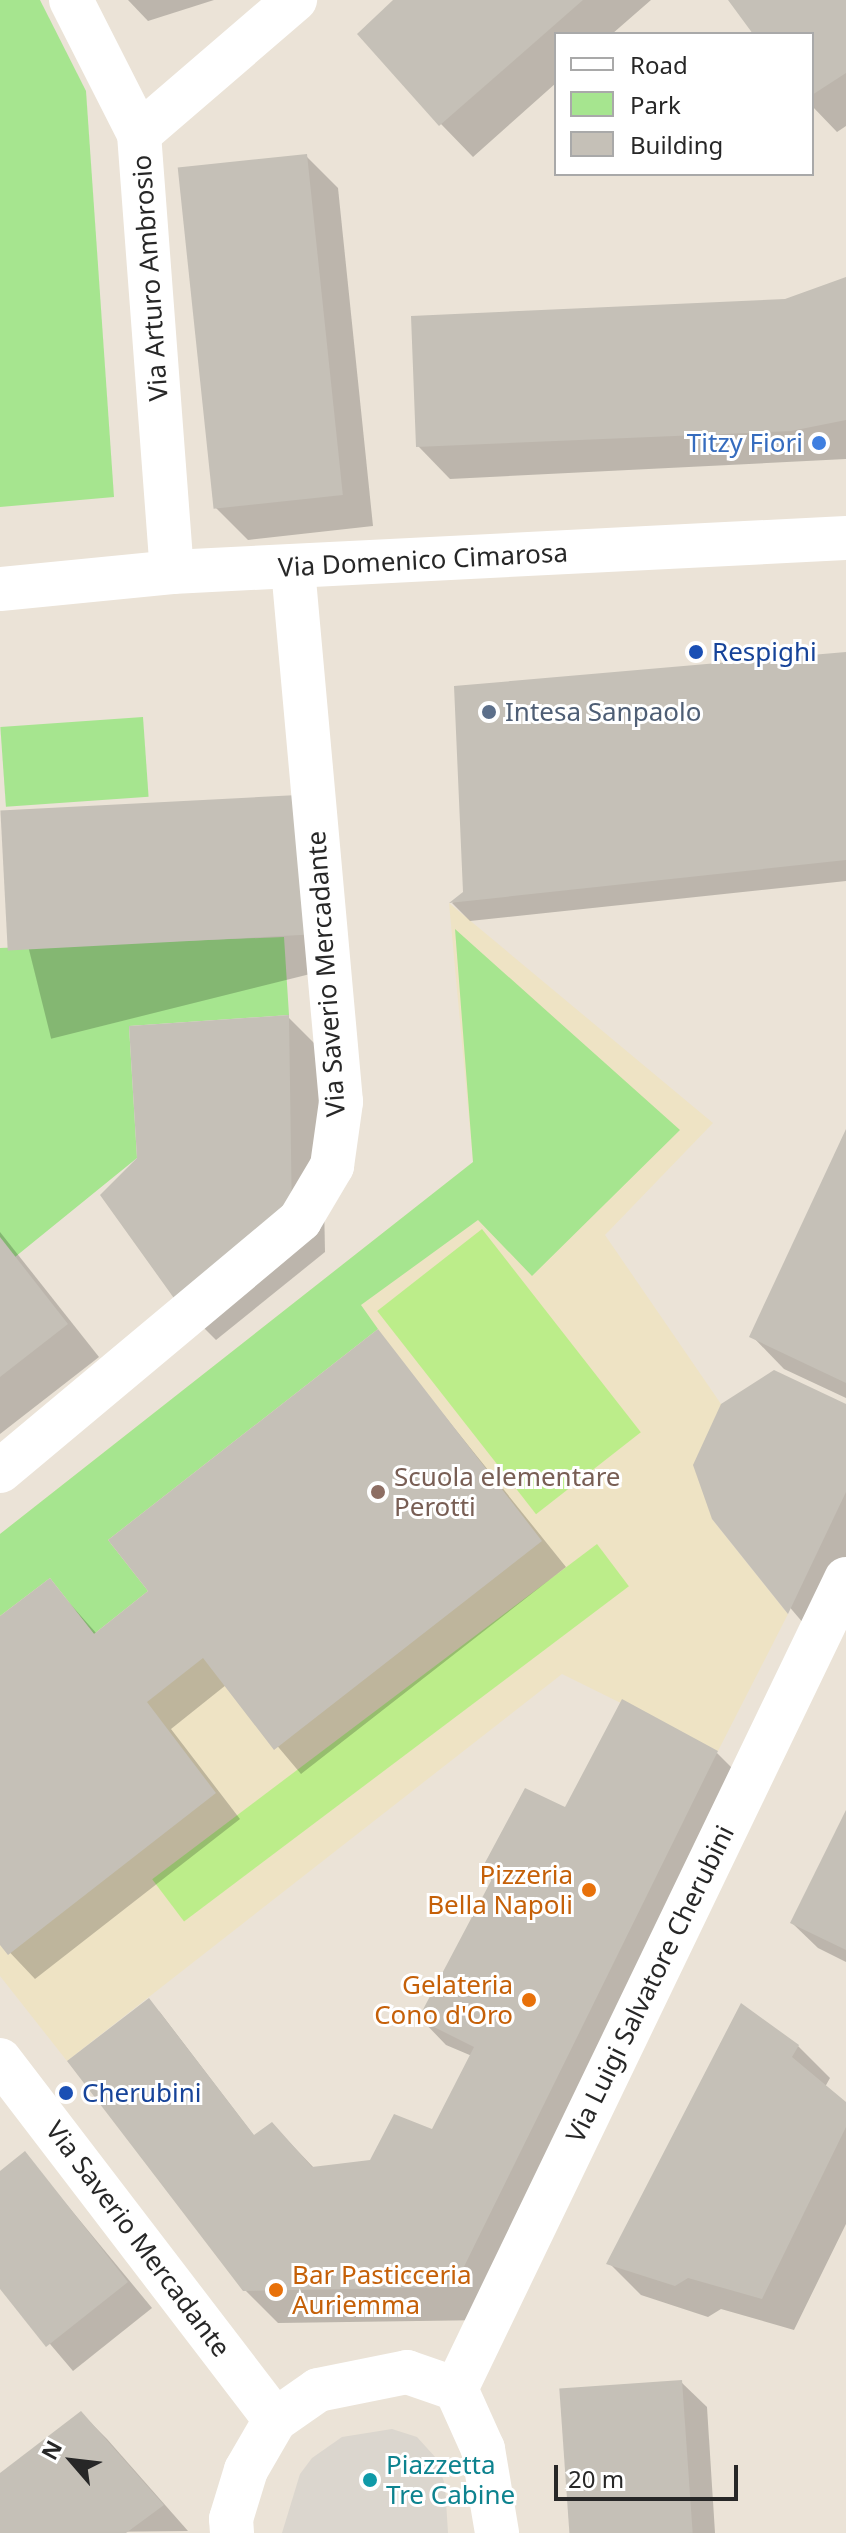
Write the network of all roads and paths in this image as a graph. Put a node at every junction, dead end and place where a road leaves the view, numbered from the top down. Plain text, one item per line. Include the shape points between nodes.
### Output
1 (71, 0) edge
2 (295, 0) edge
3 (139, 134) junction
4 (846, 538) edge
5 (293, 568) junction
6 (172, 572) junction
7 (0, 589) edge
8 (0, 1471) edge
9 (845, 1582) edge
10 (4, 2074) edge
11 (456, 2389) junction
12 (275, 2420) junction
13 (225, 2528) edge
14 (497, 2533) edge

1 - 3 street, Via Arturo Ambrosio
2 - 3 street
3 - 6 street, Via Arturo Ambrosio
4 - 5 street, Via Domenico Cimarosa
5 - 6 street, Via Domenico Cimarosa
5 - 8 street, Via Saverio Mercadante via 341,1102 332,1166 300,1220
6 - 7 street, Via Domenico Cimarosa
9 - 11 street, Via Luigi Salvatore Cherubini
10 - 12 street, Via Saverio Mercadante
11 - 12 street via 407,2372 362,2377 318,2390
11 - 14 street via 483,2449
12 - 13 street via 246,2470

